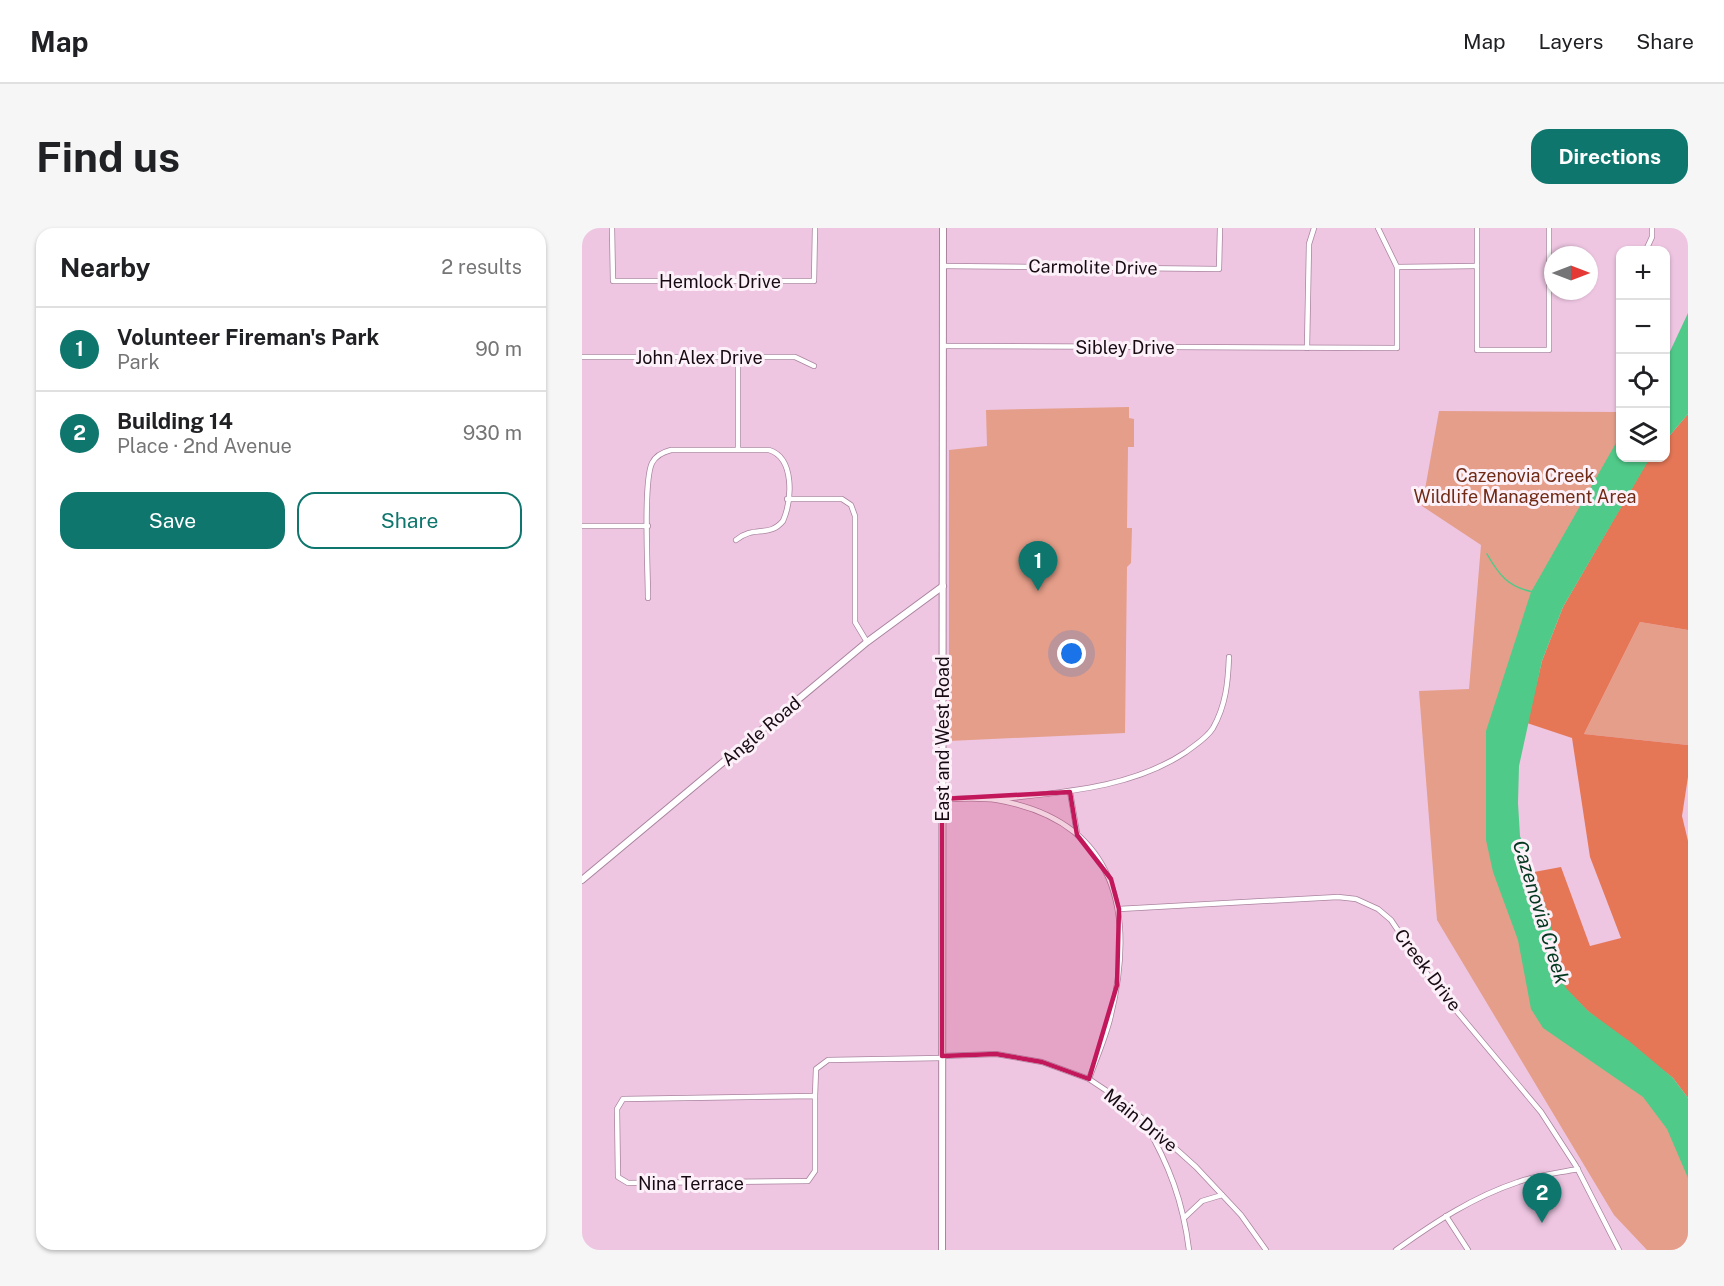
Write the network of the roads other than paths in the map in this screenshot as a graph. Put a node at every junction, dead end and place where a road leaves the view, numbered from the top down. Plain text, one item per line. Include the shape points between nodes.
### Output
1 (612, 228) edge
2 (815, 228) edge
3 (943, 228) edge
4 (1220, 228) edge
5 (1314, 228) edge
6 (1378, 228) edge
7 (1477, 228) edge
8 (1549, 228) edge
9 (1652, 228) edge
10 (1648, 246) edge
11 (943, 266) junction
12 (1477, 266) junction
13 (1397, 267) junction
14 (943, 345) junction
15 (1307, 348) junction
16 (582, 357) edge
17 (738, 358) junction
18 (814, 366) dead end
19 (738, 449) junction
20 (787, 499) junction
21 (582, 526) edge
22 (648, 526) junction
23 (736, 540) dead end
24 (943, 586) junction
25 (648, 598) dead end
26 (867, 642) junction
27 (1228, 657) dead end
28 (1070, 792) junction
29 (942, 799) junction
30 (995, 800) junction
31 (1077, 835) junction
32 (582, 880) edge
33 (1119, 909) junction
34 (942, 1057) junction
35 (1089, 1079) junction
36 (815, 1096) junction
37 (1143, 1121) junction
38 (1578, 1169) junction
39 (1222, 1195) junction
40 (1446, 1216) junction
41 (1185, 1217) junction
42 (942, 1250) edge
43 (1189, 1250) edge
44 (1266, 1250) edge
45 (1396, 1250) edge
46 (1468, 1250) edge
47 (1619, 1250) edge

1 - 2 street, Hemlock Drive via 613,281 814,280
3 - 11 street, East and West Road
4 - 11 street, Carmolite Drive via 1219,269
5 - 15 street via 1309,244
6 - 13 street
7 - 12 street
8 - 12 street via 1550,350 1477,350
9 - 10 street
11 - 14 street, East and West Road
12 - 13 street
13 - 15 street, Sibley Drive via 1397,348
14 - 15 street, Sibley Drive
14 - 24 street, East and West Road
16 - 17 street, John Alex Drive
17 - 18 street, John Alex Drive via 795,357
17 - 19 street
19 - 20 street via 778,452 787,465
19 - 22 street via 671,450 657,456 648,484
20 - 23 street via 780,525 771,530 746,531
20 - 26 street via 842,499 851,505 855,516 855,622
21 - 22 street
22 - 25 street
24 - 26 street, Angle Road
24 - 29 street, East and West Road
26 - 32 street, Angle Road
27 - 28 street via 1224,704 1212,730 1199,743 1170,762 1130,778
28 - 30 street
28 - 31 street
29 - 30 street
29 - 34 street, East and West Road
30 - 31 street via 1030,808 1066,825
31 - 33 street via 1088,843 1111,879
33 - 35 street via 1117,985
33 - 38 street, Creek Drive via 1338,897 1378,909 1391,920 1434,984 1541,1112
34 - 35 street, Main Drive via 996,1054 1042,1062
34 - 36 street, Nina Terrace via 828,1060 816,1069
34 - 42 street, East and West Road
35 - 37 street, Main Drive via 1125,1102
36 - 36 street, Nina Terrace via 815,1171 808,1181 628,1183 618,1177 617,1109 623,1099
37 - 39 street, Main Drive
37 - 41 street via 1167,1161
38 - 40 street via 1521,1181 1475,1198
38 - 47 street, Creek Drive
39 - 41 street via 1202,1201
39 - 44 street, Main Drive
40 - 45 street
40 - 46 street
41 - 43 street

